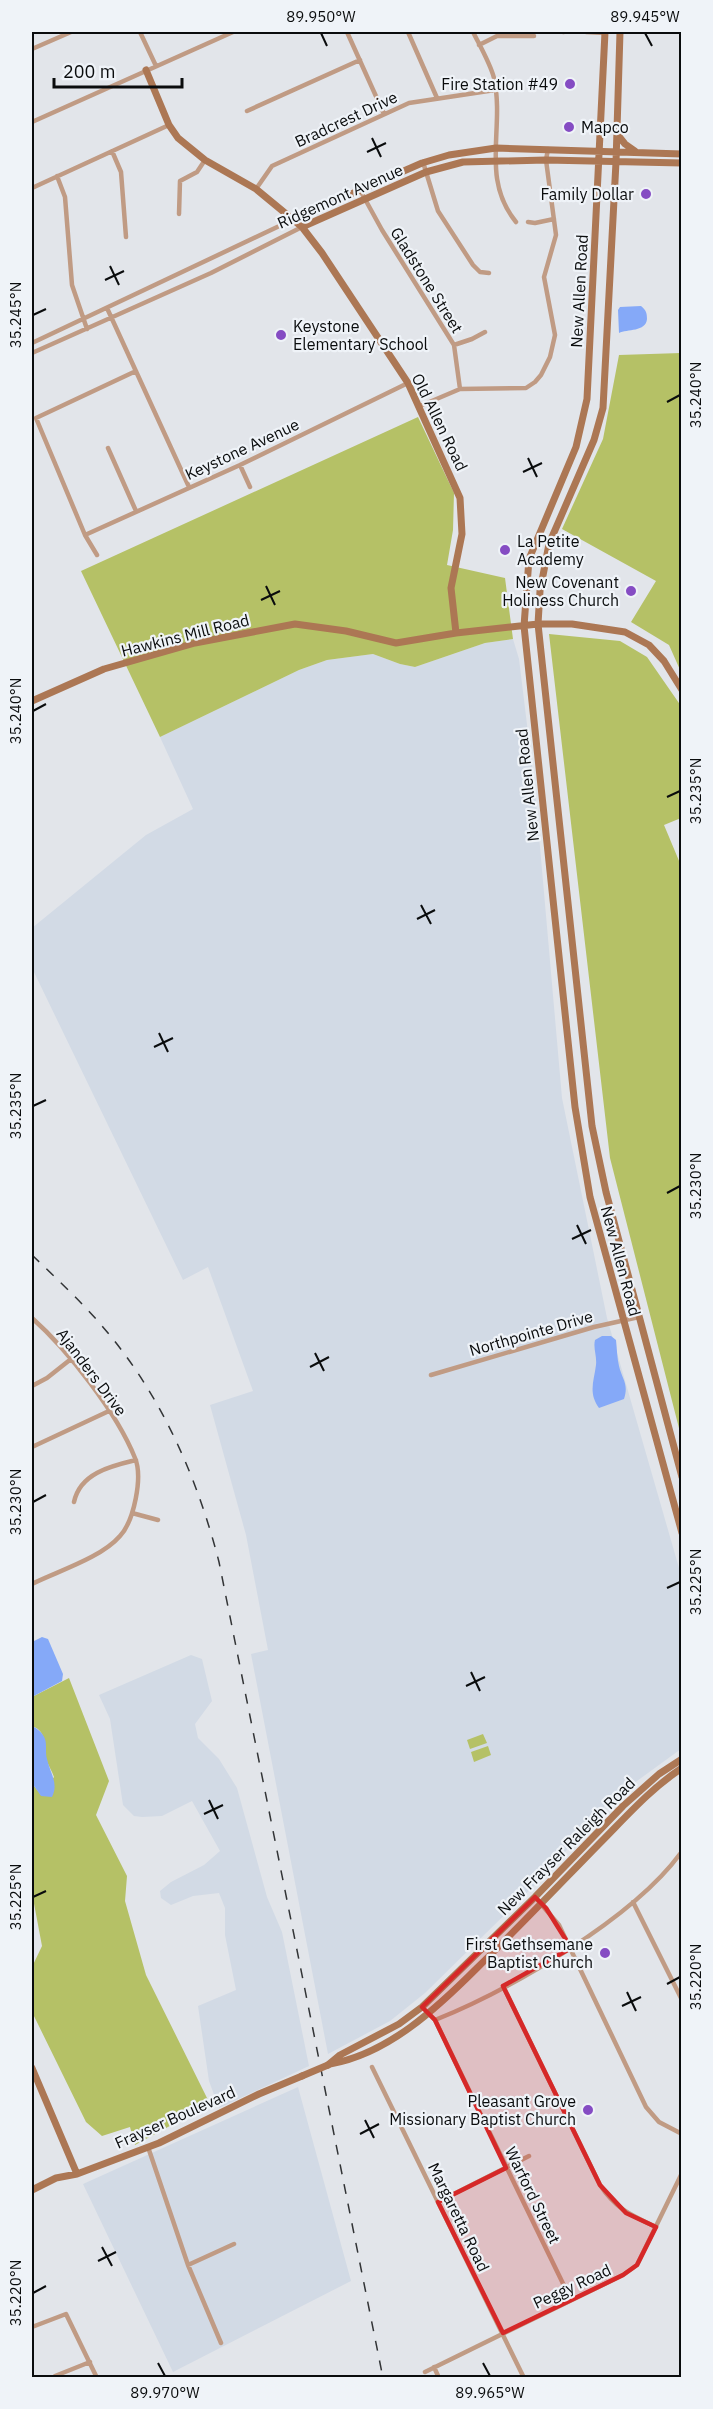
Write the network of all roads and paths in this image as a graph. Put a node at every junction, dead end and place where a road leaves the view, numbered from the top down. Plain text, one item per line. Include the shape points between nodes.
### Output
1 (71, 32) edge
2 (140, 32) edge
3 (233, 32) edge
4 (347, 32) edge
5 (408, 32) edge
6 (474, 32) edge
7 (586, 32) edge
8 (605, 32) edge
9 (620, 32) edge
10 (534, 36) dead end
11 (479, 45) junction
12 (32, 49) edge
13 (360, 60) junction
14 (156, 66) junction
15 (146, 70) junction
16 (495, 90) junction
17 (437, 98) junction
18 (247, 111) dead end
19 (384, 114) junction
20 (32, 122) edge
21 (170, 124) junction
22 (599, 134) junction
23 (617, 134) junction
24 (496, 148) junction
25 (548, 149) junction
26 (583, 150) junction
27 (598, 150) junction
28 (112, 151) junction
29 (616, 151) junction
30 (638, 153) junction
31 (680, 158) edge
32 (205, 160) junction
33 (496, 160) junction
34 (546, 160) junction
35 (582, 161) junction
36 (423, 162) junction
37 (598, 162) junction
38 (616, 162) junction
39 (630, 163) junction
40 (426, 172) junction
41 (57, 176) junction
42 (598, 179) junction
43 (615, 179) junction
44 (32, 188) edge
45 (256, 189) junction
46 (360, 190) junction
47 (366, 200) junction
48 (179, 214) dead end
49 (554, 219) junction
50 (292, 220) junction
51 (516, 222) dead end
52 (528, 222) dead end
53 (302, 227) junction
54 (126, 237) dead end
55 (489, 273) dead end
56 (107, 308) junction
57 (111, 318) junction
58 (84, 319) junction
59 (87, 330) junction
60 (485, 332) dead end
61 (32, 343) edge
62 (454, 345) junction
63 (32, 352) edge
64 (136, 371) junction
65 (408, 383) junction
66 (460, 389) junction
67 (420, 406) junction
68 (108, 447) dead end
69 (240, 465) junction
70 (189, 487) junction
71 (250, 487) dead end
72 (136, 511) junction
73 (85, 535) junction
74 (97, 555) dead end
75 (538, 624) junction
76 (524, 626) junction
77 (456, 633) junction
78 (681, 690) edge
79 (32, 701) edge
80 (547, 838) junction
81 (564, 859) junction
82 (639, 1317) junction
83 (32, 1318) edge
84 (623, 1320) junction
85 (71, 1359) junction
86 (430, 1375) dead end
87 (32, 1386) edge
88 (109, 1411) junction
89 (32, 1447) edge
90 (136, 1460) junction
91 (681, 1477) edge
92 (74, 1502) dead end
93 (132, 1513) junction
94 (158, 1520) dead end
95 (681, 1533) edge
96 (32, 1584) edge
97 (681, 1759) edge
98 (681, 1768) edge
99 (681, 1854) edge
100 (535, 1897) junction
101 (633, 1902) junction
102 (542, 1904) junction
103 (571, 1948) junction
104 (503, 1986) junction
105 (681, 2000) edge
106 (422, 2007) junction
107 (428, 2014) junction
108 (435, 2020) junction
109 (328, 2065) junction
110 (372, 2067) dead end
111 (32, 2068) edge
112 (681, 2134) edge
113 (148, 2147) junction
114 (529, 2157) dead end
115 (506, 2168) junction
116 (681, 2173) edge
117 (77, 2174) junction
118 (32, 2190) edge
119 (438, 2202) junction
120 (656, 2227) junction
121 (234, 2244) dead end
122 (188, 2265) junction
123 (571, 2300) junction
124 (32, 2327) edge
125 (503, 2333) junction
126 (221, 2343) dead end
127 (90, 2362) junction
128 (434, 2367) junction
129 (425, 2372) dead end
130 (55, 2376) dead end
131 (97, 2378) edge
132 (439, 2378) edge
133 (524, 2378) edge

1 - 12 street
2 - 14 street
3 - 14 street
4 - 13 street
5 - 17 street
6 - 11 street
7 - 8 street
8 - 22 main road, New Allen Road
9 - 23 main road, New Allen Road
10 - 11 street via 497,36
11 - 16 street via 494,76
13 - 18 street
13 - 19 street
14 - 15 street
15 - 20 street
15 - 21 main road, Old Allen Road
16 - 17 street, Bradcrest Drive
16 - 24 street
17 - 19 street, Bradcrest Drive via 409,103
19 - 45 street, Bradcrest Drive via 272,166
21 - 28 street
21 - 32 main road, Old Allen Road via 178,138
22 - 26 main road
22 - 27 main road, New Allen Road
23 - 29 main road, New Allen Road
23 - 30 main road
24 - 25 main road, Ridgemont Avenue
24 - 33 street
24 - 36 main road, Ridgemont Avenue
25 - 26 main road, Ridgemont Avenue
25 - 34 street
26 - 27 main road, Ridgemont Avenue
27 - 29 main road, Ridgemont Avenue
27 - 37 main road, New Allen Road
28 - 41 street
28 - 54 street via 121,172
29 - 30 main road, Ridgemont Avenue
29 - 38 main road, New Allen Road
30 - 31 main road, Ridgemont Avenue
31 - 39 main road, Ridgemont Avenue
32 - 45 main road, Old Allen Road
32 - 48 street via 197,172 180,182
33 - 34 main road, Ridgemont Avenue
33 - 40 main road, Ridgemont Avenue via 464,162
33 - 51 street via 497,189
34 - 35 main road, Ridgemont Avenue
34 - 49 street
35 - 37 main road, Ridgemont Avenue
35 - 42 main road
36 - 40 street
36 - 46 main road, Ridgemont Avenue
37 - 38 main road, Ridgemont Avenue
37 - 42 main road, New Allen Road
38 - 39 main road, Ridgemont Avenue
38 - 43 main road, New Allen Road
39 - 43 main road
40 - 47 main road, Ridgemont Avenue
40 - 55 street via 438,212 473,265 480,272
41 - 44 street
41 - 58 street via 65,197 72,285
42 - 76 main road, New Allen Road via 587,399 576,447 529,559
43 - 75 main road, New Allen Road via 603,408 594,440 549,544
45 - 50 main road, Old Allen Road
46 - 47 street, Gladstone Street
46 - 50 main road, Ridgemont Avenue
47 - 53 main road, Ridgemont Avenue
47 - 62 street, Gladstone Street
49 - 52 street
49 - 66 street via 556,235 544,277 555,335 550,357 535,382 526,388
50 - 53 main road, Old Allen Road
50 - 56 street, Ridgemont Avenue
53 - 57 street, Ridgemont Avenue
53 - 65 main road, Old Allen Road
56 - 57 street
56 - 58 street, Ridgemont Avenue
57 - 59 street, Ridgemont Avenue
57 - 64 street
58 - 59 street
58 - 61 street, Ridgemont Avenue
59 - 63 street, Ridgemont Avenue
60 - 62 street
62 - 66 street, Gladstone Street
64 - 70 street
64 - 73 street via 36,418
65 - 67 main road, Old Allen Road
65 - 69 street, Keystone Avenue
66 - 67 street
67 - 77 main road, Old Allen Road via 460,498 462,534 451,588
68 - 72 street
69 - 70 street, Keystone Avenue
69 - 71 street
70 - 72 street, Keystone Avenue
72 - 73 street, Keystone Avenue
73 - 74 street
75 - 76 main road, Hawkins Mill Road
75 - 78 main road, Hawkins Mill Road via 573,624 625,632 648,645 664,661
75 - 81 main road, New Allen Road
76 - 77 main road, Hawkins Mill Road
76 - 80 main road, New Allen Road
77 - 79 main road, Hawkins Mill Road via 396,643 295,624 195,643 104,669
80 - 81 main road via 559,842
80 - 84 main road, New Allen Road via 575,1107 590,1197
81 - 82 main road, New Allen Road via 592,1126
82 - 84 street, Northpointe Drive
82 - 91 main road, New Allen Road
83 - 85 street, Ajanders Drive
84 - 86 street, Northpointe Drive
84 - 95 main road, New Allen Road
85 - 87 street
85 - 88 street, Ajanders Drive
88 - 89 street
88 - 90 street, Ajanders Drive
90 - 92 street via 110,1466 89,1477 76,1492
90 - 93 street, Ajanders Drive via 137,1490
93 - 94 street
93 - 96 street via 122,1534 108,1548
97 - 100 main road, New Frayser Raleigh Road via 623,1806
98 - 102 main road, New Frayser Raleigh Road via 648,1794
99 - 101 street
100 - 102 street
100 - 106 main road, New Frayser Raleigh Road
101 - 103 street
101 - 105 street
102 - 103 street
102 - 107 main road, New Frayser Raleigh Road
103 - 104 street
103 - 112 street via 646,2107 659,2122
104 - 108 street
104 - 120 street via 600,2185 611,2201
106 - 107 street, Warford Street
106 - 109 main road, New Frayser Raleigh Road
107 - 108 street, Warford Street
107 - 109 main road, New Frayser Raleigh Road via 365,2053
108 - 115 street, Warford Street
109 - 113 main road, Frayser Boulevard, bridge
110 - 119 street, Margaretta Road
111 - 117 main road
113 - 117 main road, Frayser Boulevard
113 - 122 street
114 - 115 street
115 - 119 street
115 - 123 street, Warford Street
116 - 120 street, Peggy Road
117 - 118 main road, Frayser Boulevard via 56,2178
119 - 125 street, Margaretta Road
120 - 123 street, Peggy Road via 637,2265 623,2276
121 - 122 street
122 - 126 street
123 - 125 street, Peggy Road
124 - 127 street via 66,2314
125 - 128 street, Peggy Road
125 - 133 street, Margaretta Road
127 - 130 street
127 - 131 street
128 - 129 street, Peggy Road
128 - 132 street

